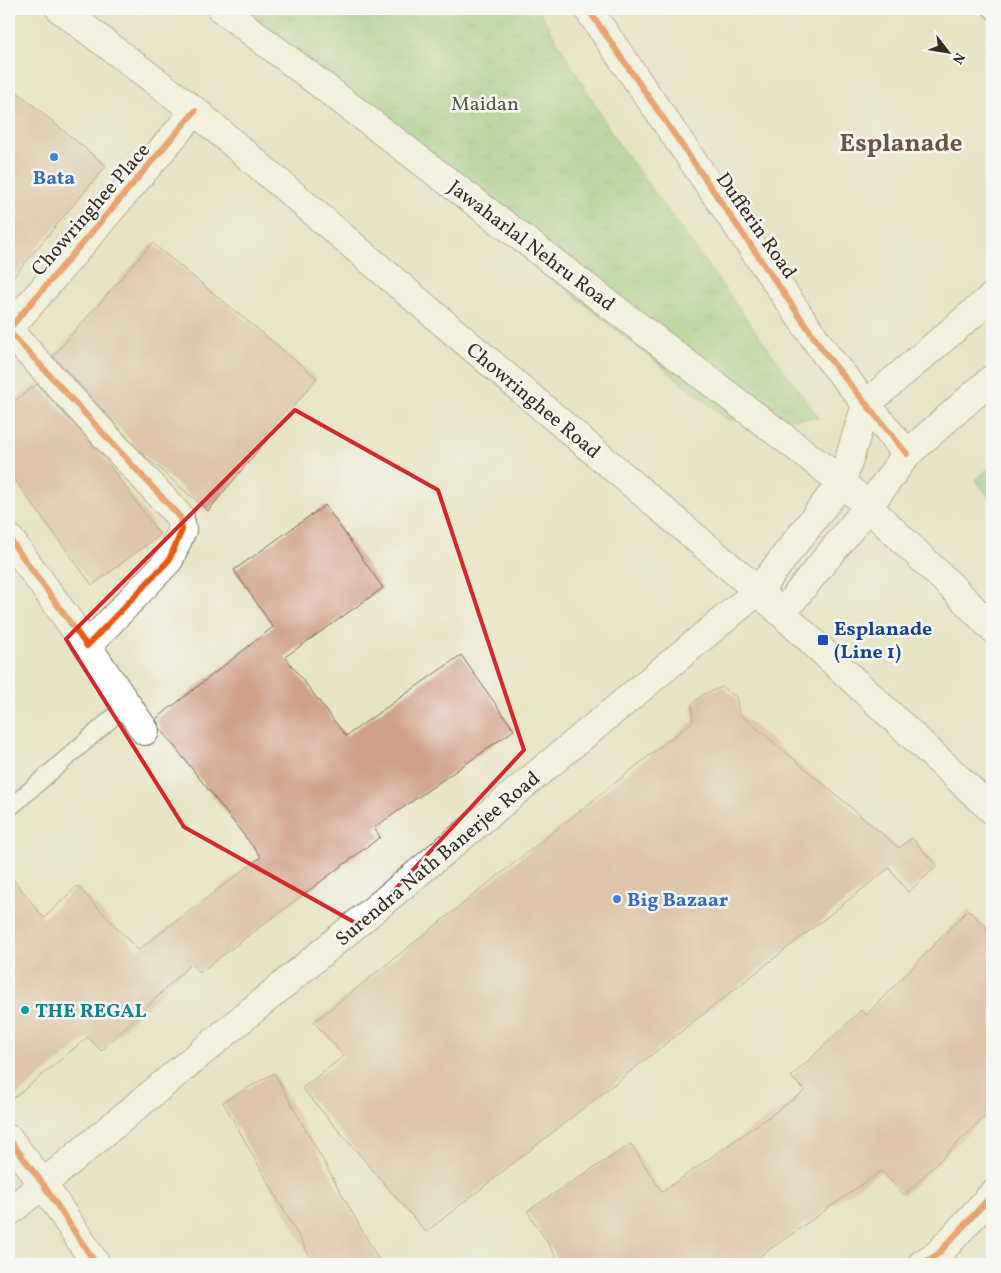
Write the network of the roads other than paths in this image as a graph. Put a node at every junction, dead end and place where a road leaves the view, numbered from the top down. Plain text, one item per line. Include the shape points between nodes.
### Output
1 (60, 9) edge
2 (222, 9) edge
3 (588, 9) edge
4 (195, 111) junction
5 (992, 297) edge
6 (9, 330) edge
7 (992, 380) edge
8 (866, 404) junction
9 (907, 454) junction
10 (842, 482) junction
11 (868, 507) junction
12 (9, 538) edge
13 (758, 591) junction
14 (782, 613) junction
15 (992, 628) edge
16 (87, 646) junction
17 (127, 705) junction
18 (145, 731) dead end
19 (12, 806) dead end
20 (992, 810) edge
21 (9, 1139) edge
22 (43, 1184) junction
23 (992, 1195) edge
24 (9, 1212) edge
25 (936, 1261) edge
26 (96, 1264) edge

1 - 4 main road, Chowringhee Road
2 - 10 main road, Jawaharlal Nehru Road
3 - 8 main road, Dufferin Road via 827,356
4 - 6 main road, Chowringhee Place
4 - 13 main road, Chowringhee Road
5 - 8 main road
6 - 16 main road via 180,517 182,530 169,560
7 - 9 main road
8 - 9 main road, Dufferin Road
8 - 10 main road
9 - 11 main road
10 - 11 main road
10 - 13 main road, Surendra Nath Banerjee Road
11 - 14 main road
11 - 15 main road
12 - 16 main road
13 - 14 main road, Chowringhee Road
13 - 22 main road, Surendra Nath Banerjee Road
14 - 20 main road, Chowringhee Road
16 - 17 main road
17 - 18 main road
17 - 19 lane
21 - 22 main road
22 - 24 main road, Surendra Nath Banerjee Road
22 - 26 main road
23 - 25 main road

